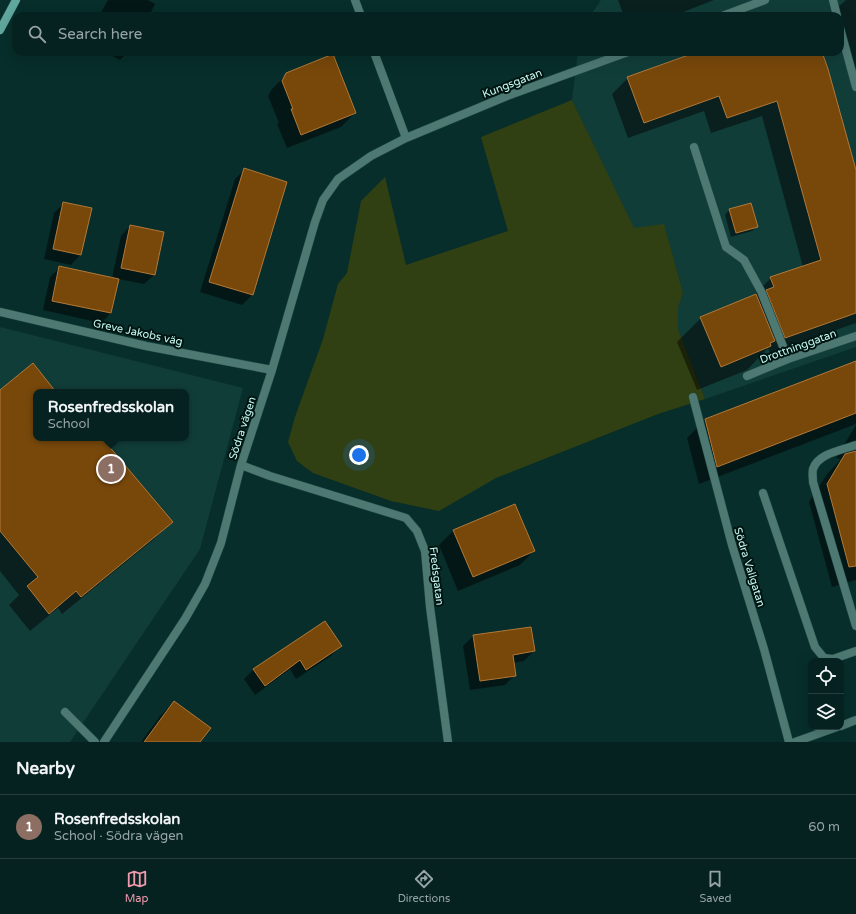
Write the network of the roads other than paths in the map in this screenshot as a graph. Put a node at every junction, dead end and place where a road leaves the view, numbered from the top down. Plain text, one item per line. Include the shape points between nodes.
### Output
1 (16, 0) edge
2 (355, 0) edge
3 (765, 0) edge
4 (833, 0) edge
5 (360, 12) edge
6 (733, 12) edge
7 (836, 12) edge
8 (0, 30) edge
9 (844, 43) edge
10 (375, 56) edge
11 (617, 56) edge
12 (856, 87) edge
13 (406, 138) junction
14 (694, 147) dead end
15 (0, 312) edge
16 (856, 336) edge
17 (788, 360) junction
18 (272, 370) junction
19 (747, 376) dead end
20 (693, 397) dead end
21 (856, 445) edge
22 (241, 465) junction
23 (764, 494) dead end
24 (856, 626) edge
25 (856, 652) edge
26 (65, 712) dead end
27 (856, 720) edge
28 (844, 725) edge
29 (829, 730) edge
30 (95, 742) edge
31 (104, 742) edge
32 (448, 742) edge
33 (789, 742) edge
34 (795, 742) edge

1 - 8 street
2 - 5 street
3 - 6 street
4 - 7 street
9 - 12 street
10 - 13 street
11 - 13 street, Kungsgatan via 507,96
13 - 18 street, Södra vägen via 371,156 338,180 323,200
14 - 17 street via 726,247 744,260 761,291
15 - 18 street, Greve Jakobs väg via 146,346
16 - 17 street, Drottninggatan
17 - 19 street, Drottninggatan
18 - 22 street, Södra vägen
20 - 33 street, Södra Vallgatan via 732,545
21 - 24 street via 827,455 817,463 813,469 813,482
22 - 31 street, Södra vägen via 221,543 205,584
22 - 32 street, Fredsgatan via 406,518 417,531 425,552
23 - 25 street via 815,646 824,658 833,659
26 - 30 street
27 - 28 street
29 - 34 street

